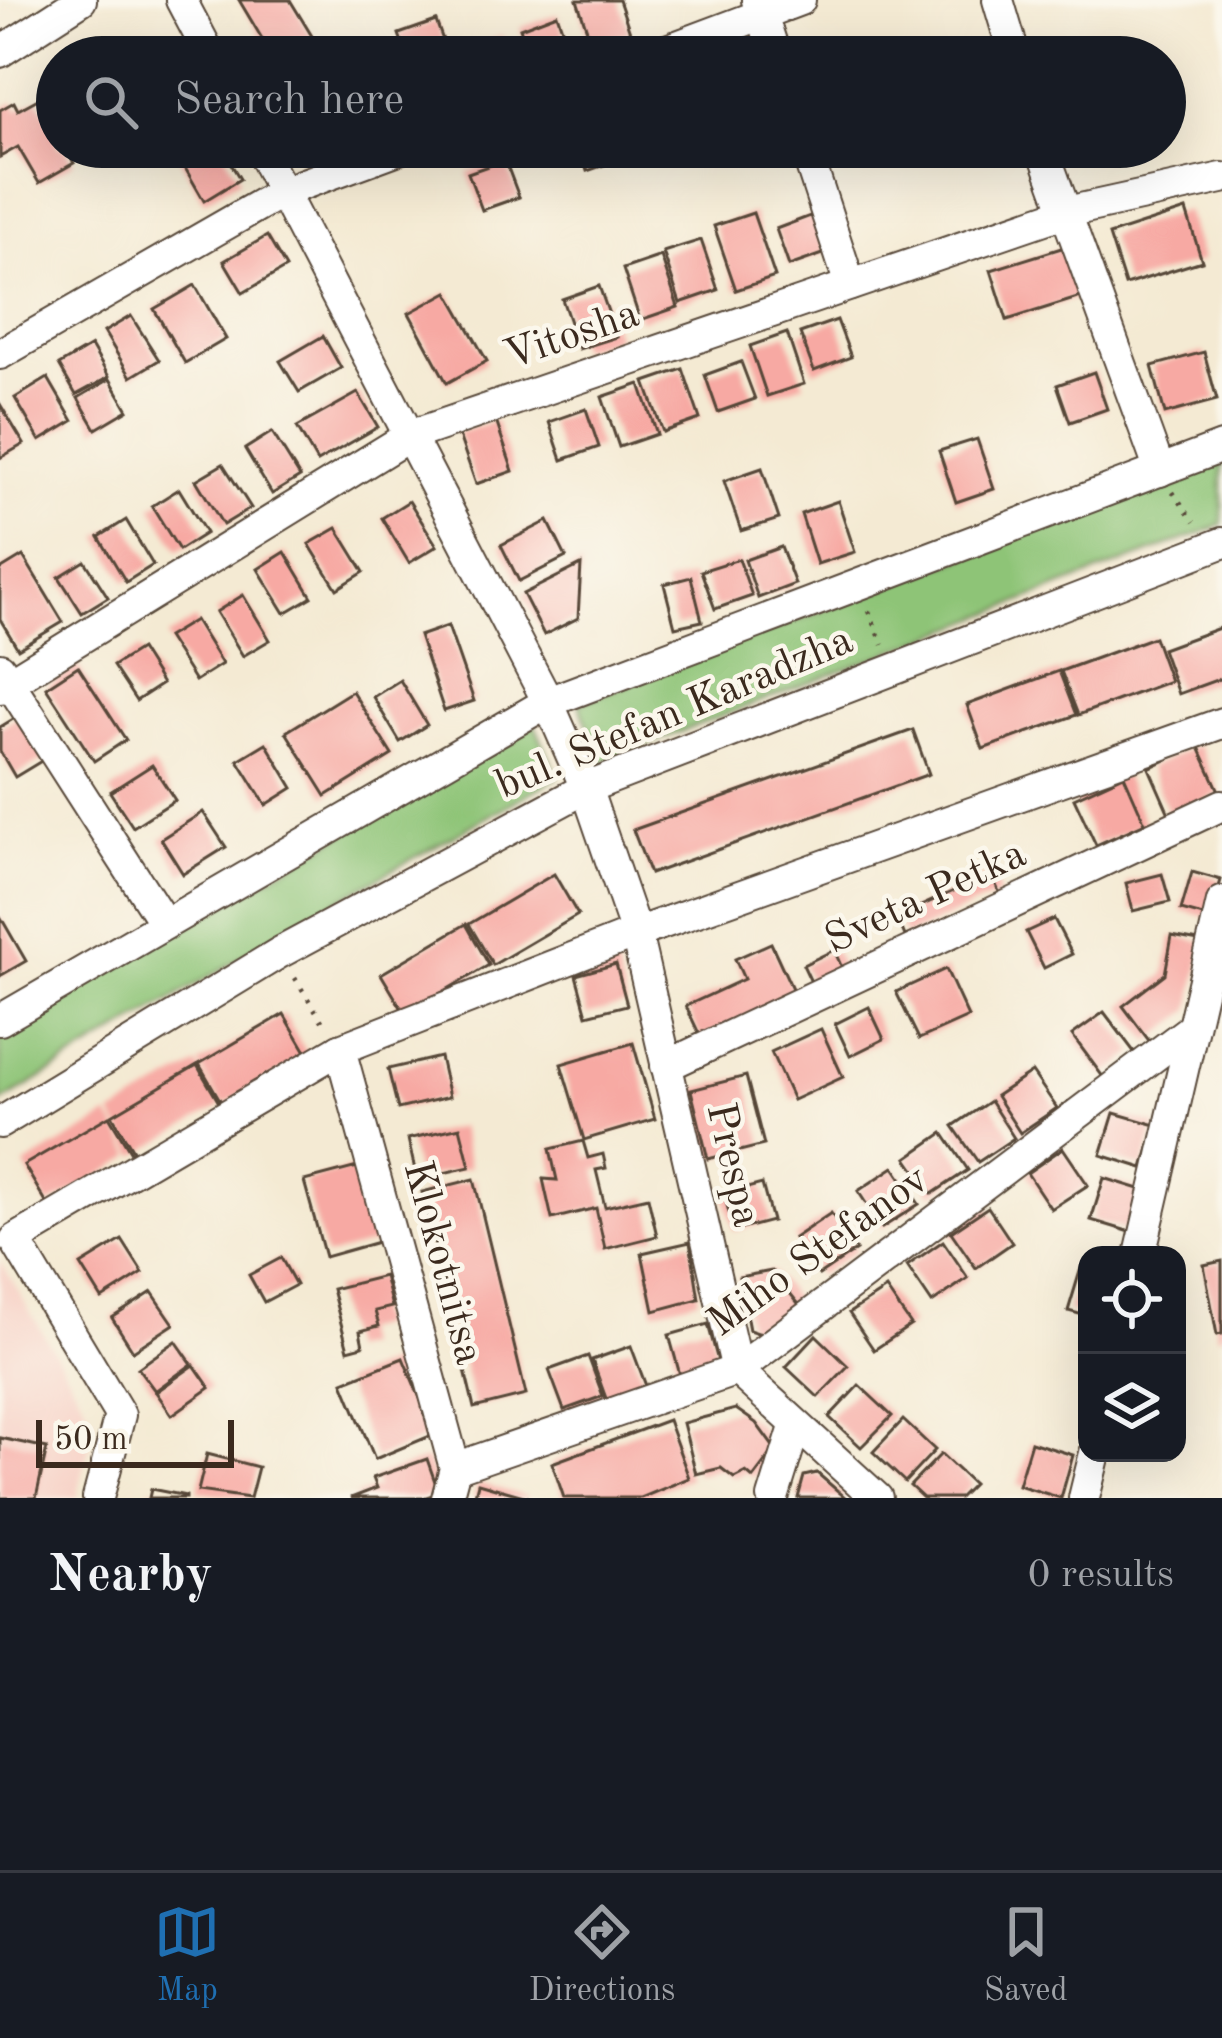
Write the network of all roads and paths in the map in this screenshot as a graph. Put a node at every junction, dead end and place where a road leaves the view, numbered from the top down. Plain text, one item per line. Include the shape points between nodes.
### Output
1 (81, 0) edge
2 (181, 0) edge
3 (800, 0) edge
4 (998, 0) edge
5 (759, 8) edge
6 (200, 36) edge
7 (696, 36) edge
8 (1009, 36) edge
9 (0, 52) edge
10 (270, 168) edge
11 (347, 168) edge
12 (812, 168) edge
13 (1048, 168) edge
14 (1222, 178) edge
15 (282, 192) junction
16 (1062, 213) junction
17 (850, 285) junction
18 (0, 354) edge
19 (409, 436) junction
20 (1222, 447) edge
21 (1160, 471) junction
22 (1216, 545) edge
23 (858, 583) junction
24 (891, 667) junction
25 (3, 679) edge
26 (548, 702) junction
27 (1222, 724) edge
28 (586, 788) junction
29 (1222, 806) edge
30 (1222, 902) edge
31 (164, 923) junction
32 (636, 933) junction
33 (279, 953) junction
34 (0, 1020) edge
35 (1192, 1028) junction
36 (340, 1049) junction
37 (666, 1066) junction
38 (0, 1123) edge
39 (1142, 1246) edge
40 (737, 1370) junction
41 (795, 1427) junction
42 (1093, 1462) edge
43 (451, 1483) edge
44 (98, 1498) edge
45 (773, 1498) edge
46 (878, 1498) edge
47 (1084, 1498) edge

1 - 9 street
2 - 6 street
3 - 5 street
4 - 8 street
5 - 7 street
10 - 15 street
11 - 15 street
12 - 17 street
13 - 16 street
14 - 16 street, Vitosha
15 - 18 street
15 - 19 street
16 - 17 street, Vitosha
16 - 21 street
17 - 19 street, Vitosha
19 - 25 street, Vitosha
19 - 26 street
20 - 21 street, bul. Stefan Karadzha
21 - 22 path
21 - 23 street, bul. Stefan Karadzha
22 - 24 street, bul. Stefan Karadzha
23 - 24 path
23 - 26 street, bul. Stefan Karadzha
24 - 28 street, bul. Stefan Karadzha
25 - 31 street
26 - 28 street, Prespa
26 - 31 street, bul. Stefan Karadzha
27 - 32 street
28 - 32 street, Prespa
28 - 33 street, bul. Stefan Karadzha
29 - 37 street, Sveta Petka
30 - 35 street
31 - 34 street, bul. Stefan Karadzha
32 - 36 street
32 - 37 street, Prespa
33 - 36 path
33 - 38 street, bul. Stefan Karadzha
35 - 39 street
35 - 40 street, Miho Stefanov
36 - 43 street, Klokotnitsa
36 - 44 street via 15,1240 120,1415
37 - 40 street, Prespa
40 - 41 street
40 - 43 street, Miho Stefanov
41 - 45 street
41 - 46 street
42 - 47 street

